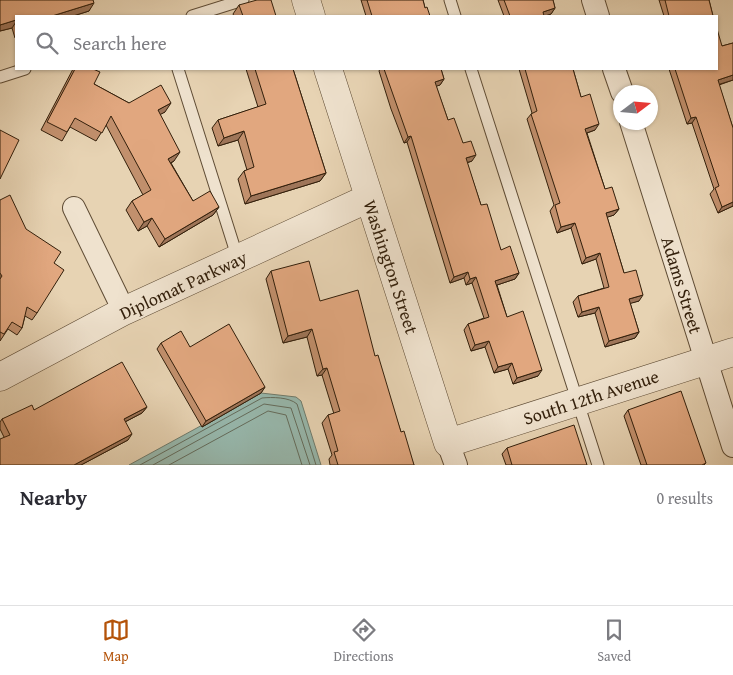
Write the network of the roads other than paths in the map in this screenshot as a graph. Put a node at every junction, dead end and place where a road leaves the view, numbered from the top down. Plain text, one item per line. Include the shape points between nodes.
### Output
1 (243, 0) edge
2 (306, 0) edge
3 (450, 0) edge
4 (593, 0) edge
5 (195, 15) edge
6 (311, 15) edge
7 (455, 15) edge
8 (598, 15) edge
9 (21, 70) edge
10 (178, 70) edge
11 (328, 70) edge
12 (472, 70) edge
13 (614, 70) edge
14 (0, 76) edge
15 (620, 85) edge
16 (634, 130) edge
17 (369, 198) junction
18 (74, 208) dead end
19 (238, 259) junction
20 (124, 311) junction
21 (733, 352) edge
22 (706, 361) junction
23 (0, 378) edge
24 (578, 401) junction
25 (733, 446) edge
26 (452, 454) edge
27 (598, 465) edge

1 - 5 lane
2 - 6 street
3 - 7 lane
4 - 8 street
9 - 14 lane
10 - 19 lane
11 - 17 street, Washington Street
12 - 24 lane
13 - 15 street
16 - 22 street, Adams Street
17 - 19 street, Diplomat Parkway
17 - 26 street, Washington Street
18 - 20 street
19 - 20 street, Diplomat Parkway
20 - 23 street, Diplomat Parkway
21 - 22 street, South 12th Avenue
22 - 24 street, South 12th Avenue
22 - 25 street, Adams Street
24 - 26 street, South 12th Avenue
24 - 27 lane

